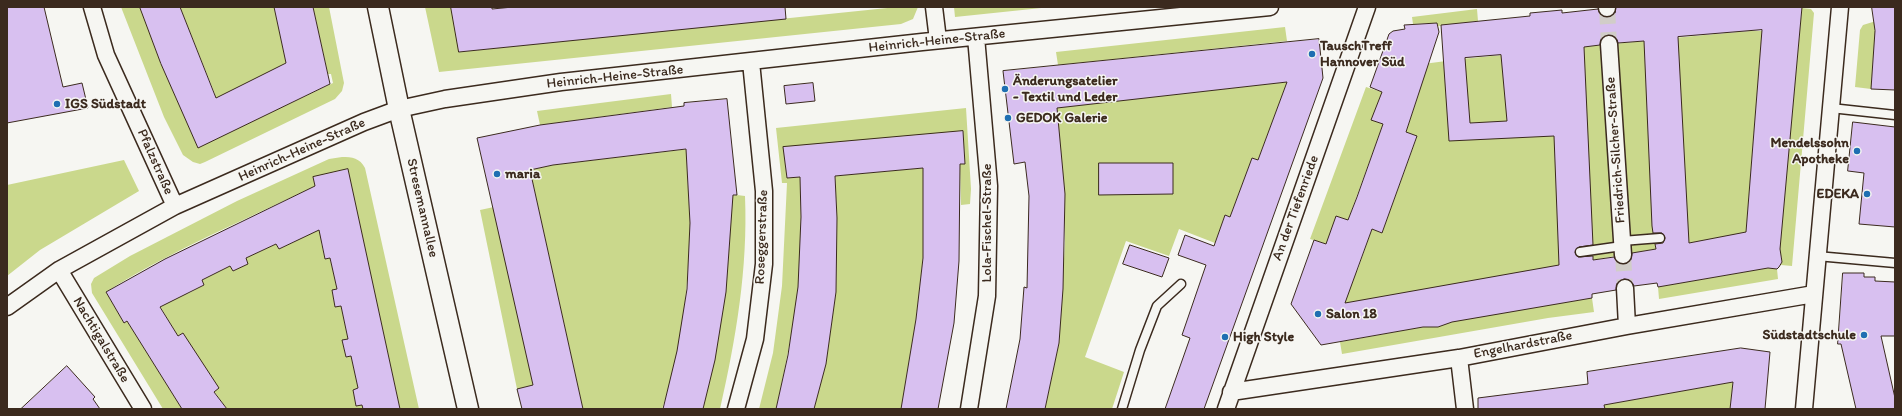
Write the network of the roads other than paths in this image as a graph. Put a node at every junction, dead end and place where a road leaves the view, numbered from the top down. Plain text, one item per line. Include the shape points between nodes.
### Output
1 (92, 7) edge
2 (378, 7) edge
3 (934, 7) edge
4 (1270, 7) edge
5 (1367, 7) edge
6 (1840, 7) edge
7 (976, 37) junction
8 (938, 40) junction
9 (1610, 44) tunnel mouth
10 (751, 62) junction
11 (1831, 108) junction
12 (399, 109) junction
13 (1895, 115) edge
14 (175, 206) junction
15 (1660, 238) dead end
16 (1622, 247) junction
17 (1580, 252) dead end
18 (1817, 256) junction
19 (1895, 263) edge
20 (59, 270) junction
21 (1181, 284) dead end
22 (1625, 288) tunnel mouth
23 (1814, 294) junction
24 (7, 306) edge
25 (1627, 326) junction
26 (1459, 358) junction
27 (1231, 392) junction
28 (143, 409) edge
29 (468, 409) edge
30 (736, 409) edge
31 (969, 409) edge
32 (1122, 409) edge
33 (1226, 409) edge
34 (1465, 409) edge
35 (1804, 409) edge

1 - 14 street, Pfalzstraße via 106,54
2 - 12 street, Stresemannallee
3 - 8 street
4 - 7 street, Heinrich-Heine-Straße
5 - 27 street, An der Tiefenriede
6 - 11 street
7 - 8 street, Heinrich-Heine-Straße
7 - 31 street, Lola-Fischel-Straße via 989,186 987,296
8 - 10 street, Heinrich-Heine-Straße
9 - 16 street, Friedrich-Silcher-Straße
10 - 12 street, Heinrich-Heine-Straße via 553,83 445,99
10 - 30 street, Roseggerstraße via 764,191 764,264 755,338
11 - 13 lane
11 - 18 street
12 - 14 street, Heinrich-Heine-Straße
12 - 29 street, Stresemannallee
14 - 20 street, Heinrich-Heine-Straße
15 - 16 lane
16 - 17 lane
18 - 19 lane
18 - 23 street
20 - 24 street, Heinrich-Heine-Straße
20 - 28 street, Nachtigalstraße
21 - 32 lane via 1157,306
22 - 25 street
23 - 25 street, Engelhardstraße
23 - 35 street
25 - 26 street, Engelhardstraße
26 - 27 street, Engelhardstraße
26 - 34 street
27 - 33 street, An der Tiefenriede

